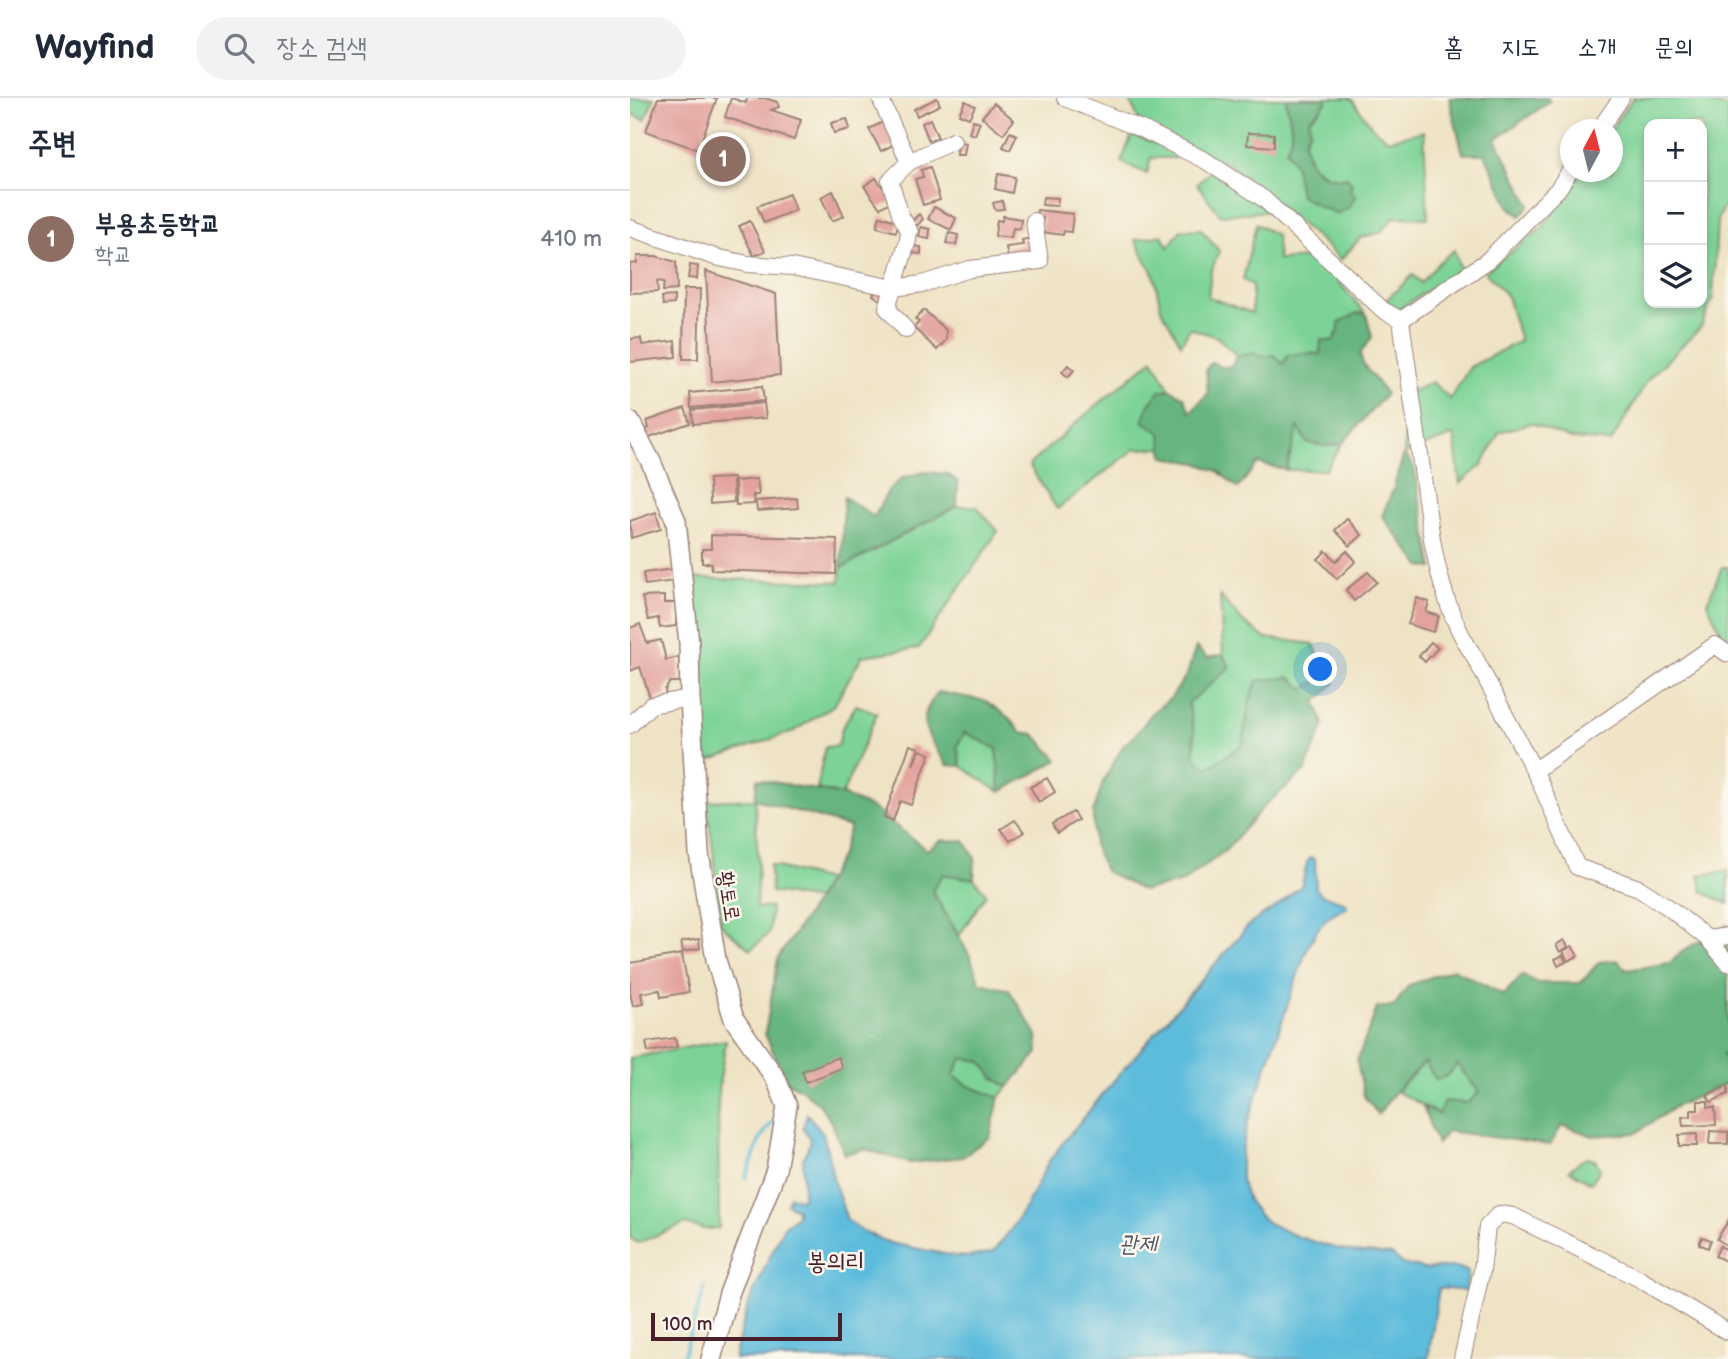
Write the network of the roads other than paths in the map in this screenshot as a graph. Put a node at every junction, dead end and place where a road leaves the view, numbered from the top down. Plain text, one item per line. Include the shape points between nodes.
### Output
1 (880, 98) edge
2 (1065, 98) edge
3 (1621, 98) edge
4 (1607, 119) edge
5 (953, 141) dead end
6 (909, 162) junction
7 (1563, 182) edge
8 (1034, 221) dead end
9 (630, 228) edge
10 (894, 288) junction
11 (1401, 320) junction
12 (906, 330) dead end
13 (630, 422) edge
14 (1728, 654) edge
15 (690, 698) junction
16 (630, 725) edge
17 (1534, 771) junction
18 (1728, 936) edge
19 (1708, 939) junction
20 (1728, 963) edge
21 (1728, 1332) edge
22 (711, 1359) edge
23 (1462, 1359) edge

1 - 6 street
2 - 11 street via 1206,161 1264,200 1383,310
3 - 4 street
5 - 6 street
6 - 10 street via 890,181 909,230
7 - 11 street via 1487,261
8 - 10 street via 1040,261 970,269
9 - 10 street via 715,257
10 - 12 street via 887,308
11 - 17 street via 1440,584 1463,639
13 - 15 main road, 황토로 via 676,521
14 - 17 street via 1715,645
15 - 16 street via 651,705
15 - 22 main road, 황토로 via 699,853 716,960 734,1019 776,1079 787,1106 776,1170 729,1294
17 - 19 street via 1577,867 1639,888
18 - 19 street
19 - 20 street
21 - 23 street via 1638,1278 1513,1216 1499,1214 1487,1227

